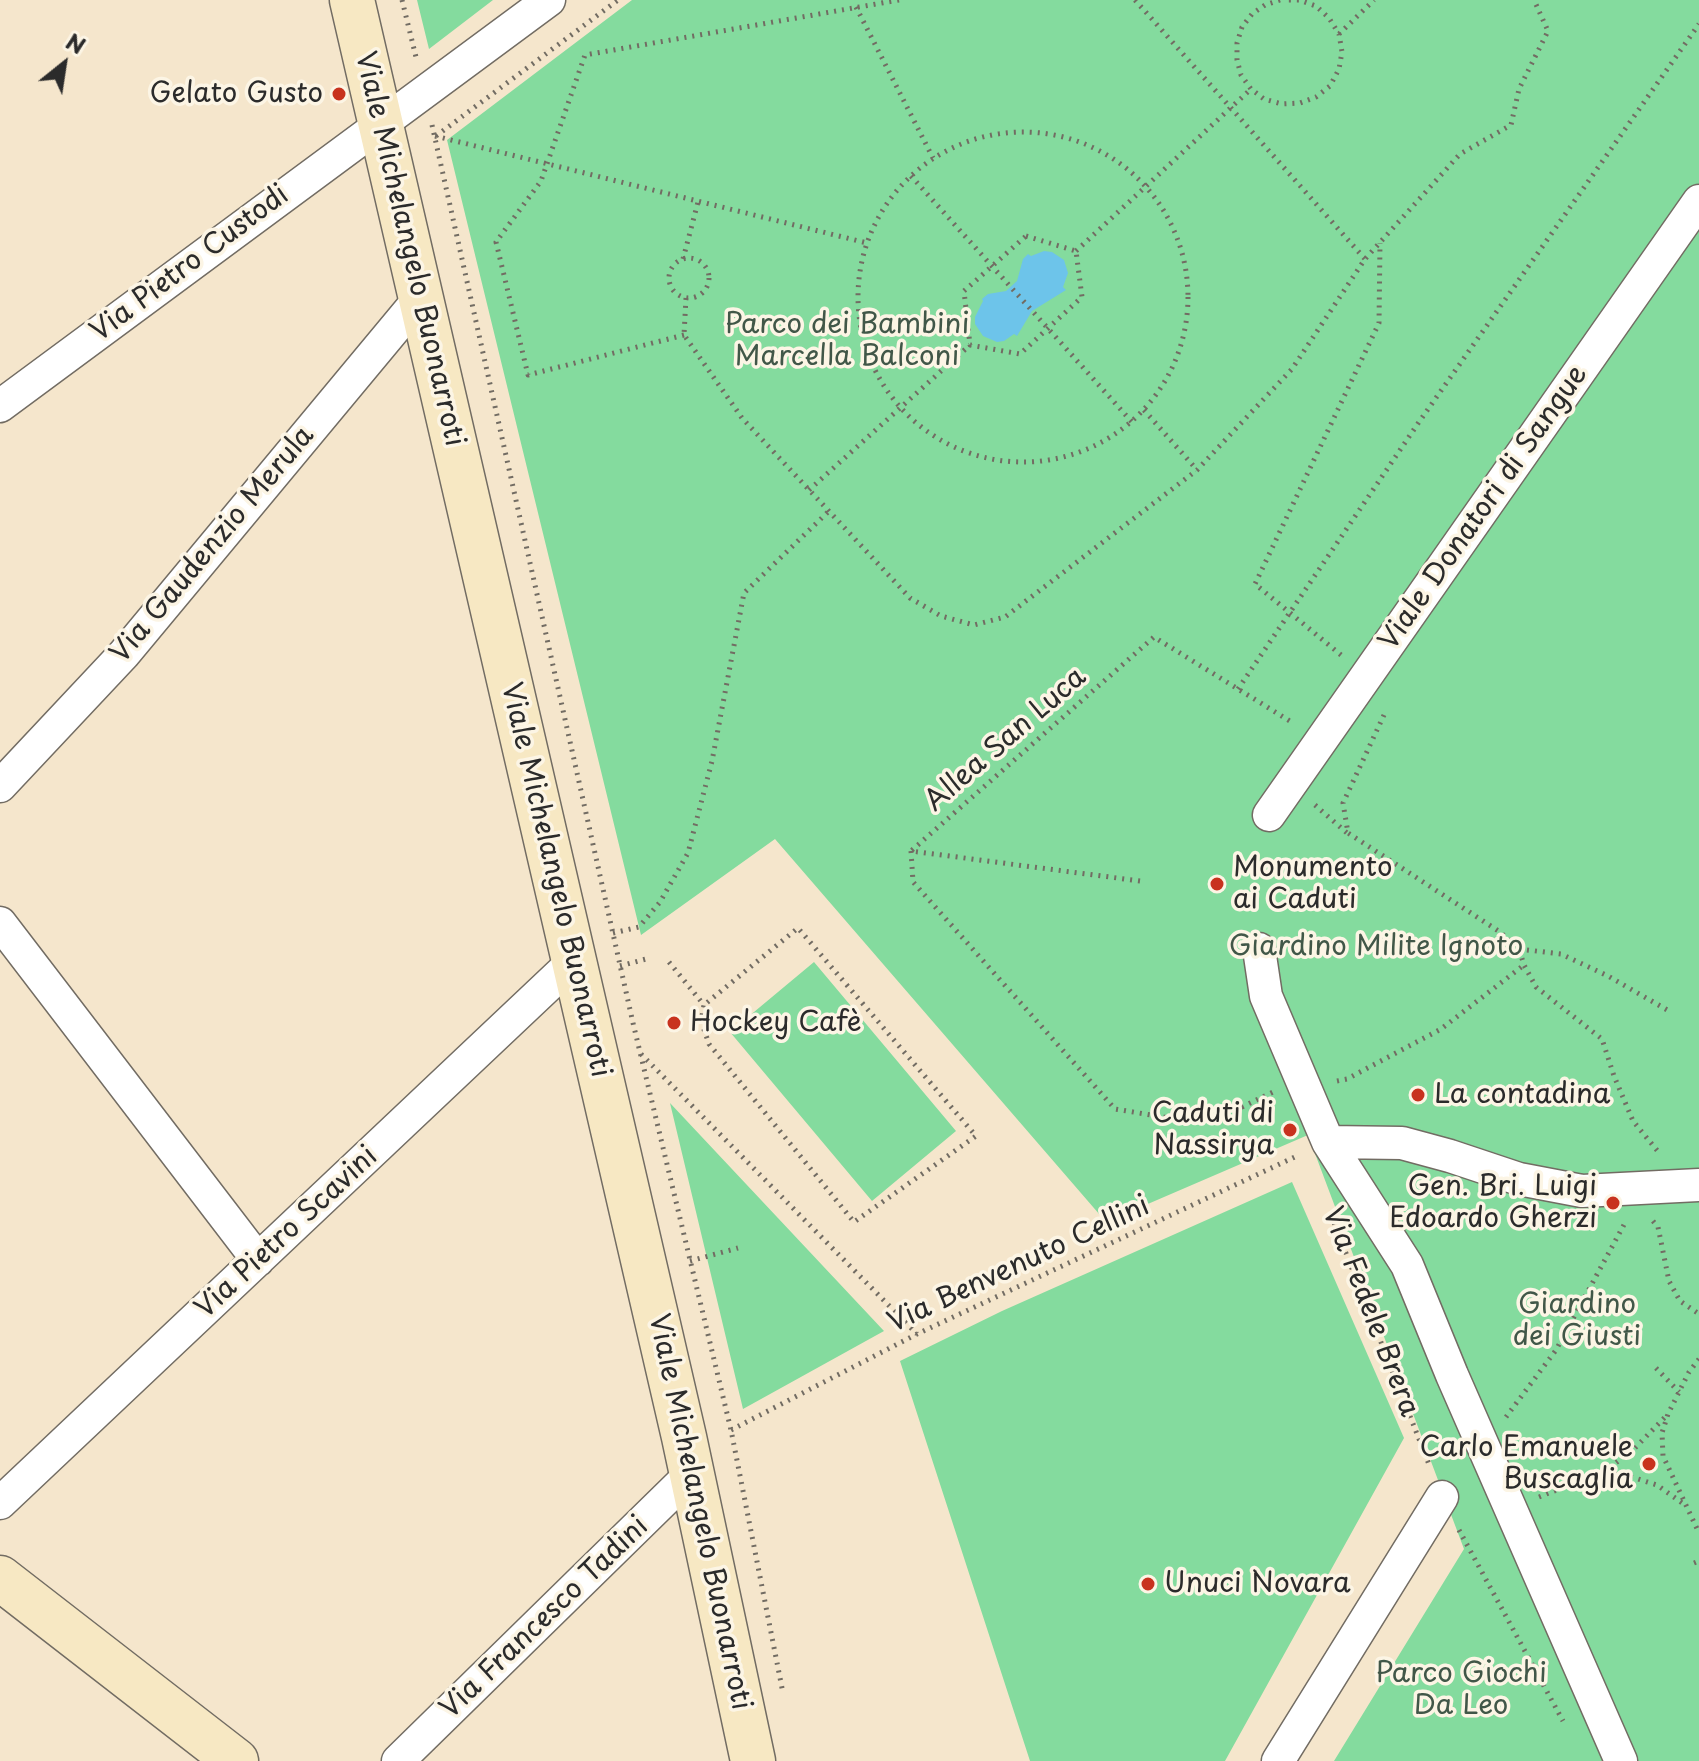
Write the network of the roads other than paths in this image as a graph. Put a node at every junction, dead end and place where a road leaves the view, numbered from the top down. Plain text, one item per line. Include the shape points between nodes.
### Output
1 (352, 0) edge
2 (549, 0) edge
3 (381, 123) junction
4 (1699, 201) edge
5 (420, 298) junction
6 (0, 406) edge
7 (0, 786) edge
8 (1269, 815) dead end
9 (0, 923) edge
10 (1259, 949) dead end
11 (574, 961) junction
12 (1328, 1142) junction
13 (1692, 1185) edge
14 (258, 1260) junction
15 (692, 1473) junction
16 (1442, 1497) road end
17 (0, 1503) edge
18 (0, 1578) edge
19 (236, 1761) edge
20 (398, 1761) edge
21 (753, 1761) edge
22 (1278, 1761) edge
23 (1621, 1761) edge

1 - 3 street, Viale Michelangelo Buonarroti
2 - 3 street, Via Pietro Custodi
3 - 5 street, Viale Michelangelo Buonarroti
3 - 6 street, Via Pietro Custodi
4 - 8 street, Viale Donatori di Sangue
5 - 7 street, Via Gaudenzio Merula via 124,654
5 - 11 street, Viale Michelangelo Buonarroti
9 - 14 street
10 - 12 street via 1266,996
11 - 14 street, Via Pietro Scavini
11 - 15 street, Viale Michelangelo Buonarroti
12 - 13 street via 1402,1143 1519,1179 1582,1191
12 - 23 street via 1407,1265
14 - 17 street, Via Pietro Scavini
15 - 20 street, Via Francesco Tadini
15 - 21 street, Viale Michelangelo Buonarroti
16 - 22 street
18 - 19 street

